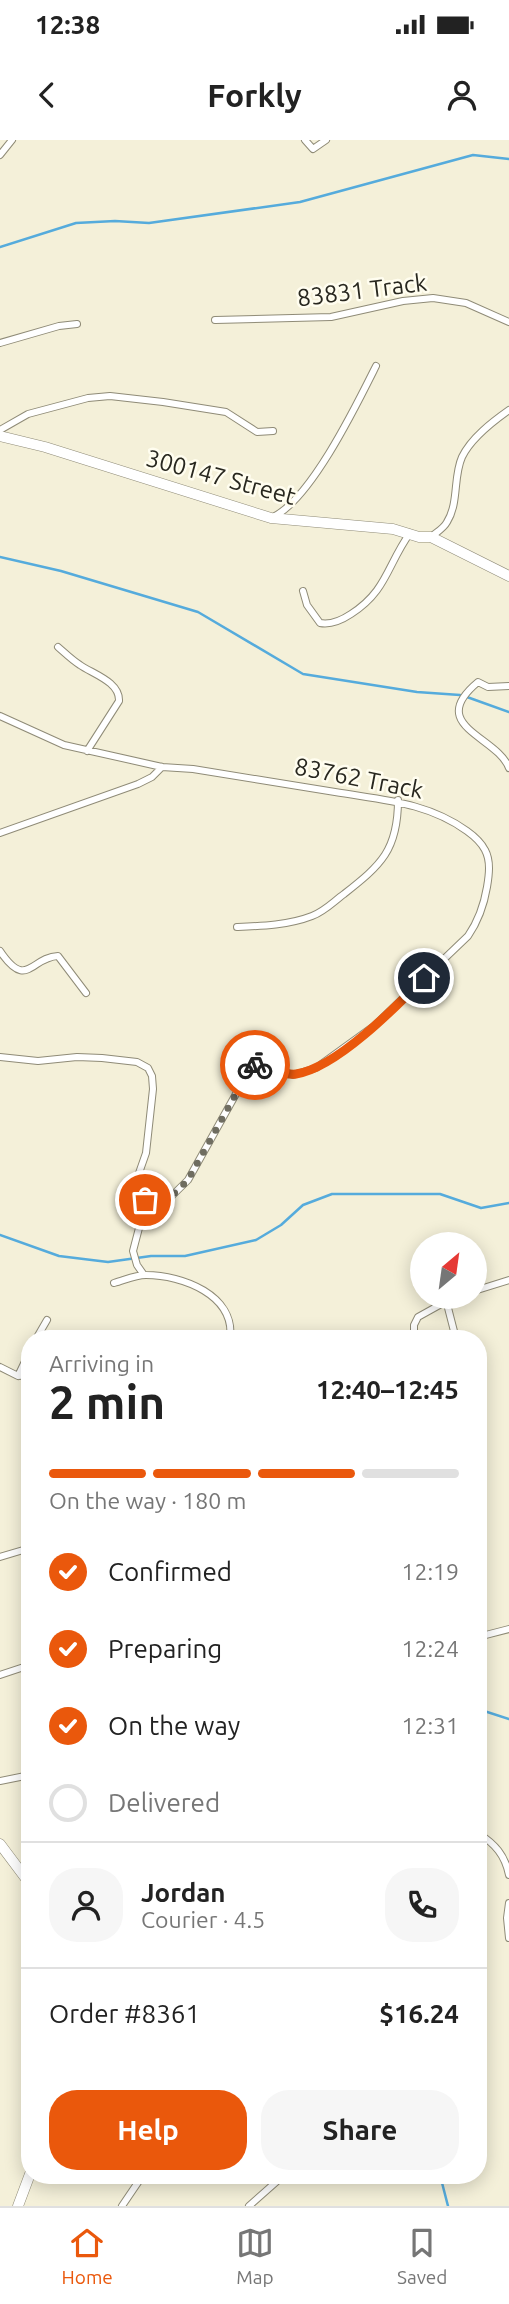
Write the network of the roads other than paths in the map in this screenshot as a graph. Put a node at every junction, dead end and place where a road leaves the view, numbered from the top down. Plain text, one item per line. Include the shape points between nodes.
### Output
1 (12, 140) edge
2 (305, 140) edge
3 (326, 140) edge
4 (0, 155) edge
5 (215, 320) dead end
6 (509, 322) edge
7 (77, 324) dead end
8 (0, 343) edge
9 (376, 366) dead end
10 (508, 413) edge
11 (0, 430) edge
12 (273, 431) dead end
13 (0, 436) edge
14 (271, 518) junction
15 (410, 533) junction
16 (431, 537) junction
17 (509, 576) edge
18 (303, 591) dead end
19 (58, 647) dead end
20 (509, 686) edge
21 (0, 716) edge
22 (87, 751) junction
23 (162, 767) junction
24 (509, 768) edge
25 (398, 800) junction
26 (0, 833) edge
27 (237, 927) dead end
28 (0, 951) edge
29 (86, 993) dead end
30 (0, 1057) edge
31 (159, 1208) junction
32 (144, 1275) junction
33 (509, 1280) edge
34 (114, 1283) dead end
35 (487, 1287) edge
36 (431, 1309) edge
37 (448, 1309) edge
38 (47, 1320) dead end
39 (41, 1330) edge
40 (231, 1330) edge
41 (414, 1330) edge
42 (454, 1330) edge
43 (0, 1367) edge
44 (21, 1370) edge
45 (18, 1376) junction
46 (21, 1376) edge
47 (21, 1551) edge
48 (0, 1557) edge
49 (509, 1629) edge
50 (487, 1635) edge
51 (21, 1668) edge
52 (0, 1675) edge
53 (21, 1777) edge
54 (0, 1781) edge
55 (487, 1839) edge
56 (0, 1844) edge
57 (21, 1872) edge
58 (509, 1875) edge
59 (509, 1903) edge
60 (509, 1938) edge
61 (26, 2184) edge
62 (137, 2184) edge
63 (274, 2184) edge
64 (18, 2206) edge
65 (122, 2206) edge
66 (249, 2206) edge

1 - 4 street
2 - 3 street via 313,149
5 - 6 street, 83831 Track via 331,317 433,298 466,303
7 - 8 street
9 - 14 street via 332,449 299,496
10 - 16 street via 463,456 450,515
11 - 12 street via 28,414 110,396 226,412 257,432
13 - 14 street, 300147 Street
14 - 15 street, 300147 Street
15 - 16 street, 300147 Street
15 - 18 street via 380,589 348,616 320,623
16 - 17 street, 300147 Street
19 - 22 street via 119,695
20 - 24 street via 488,687 478,682 461,700 460,711 467,729 500,753
21 - 22 street, 83762 Track
22 - 23 street, 83762 Track
23 - 25 street, 83762 Track
23 - 26 street via 138,784
25 - 27 street via 395,835 376,869 324,910 290,922
25 - 31 street, 83762 Track via 446,817 485,849 489,876 473,928 374,1026 316,1068 293,1075 263,1064 251,1067 188,1180
28 - 29 street via 12,967 21,970 58,956
30 - 31 street via 38,1061 102,1058 148,1068 153,1090 146,1153 139,1172 140,1194
31 - 32 street, 83762 Track via 143,1221 135,1241 134,1258
32 - 34 street
32 - 40 street via 199,1286 225,1310
33 - 35 street
36 - 41 street via 418,1317
37 - 42 street
38 - 39 street
43 - 45 street
44 - 45 street
45 - 46 street
47 - 48 street
49 - 50 street
51 - 52 street
53 - 54 street
55 - 58 street via 497,1846
56 - 57 street
59 - 60 street
61 - 64 street
62 - 65 street
63 - 66 street

